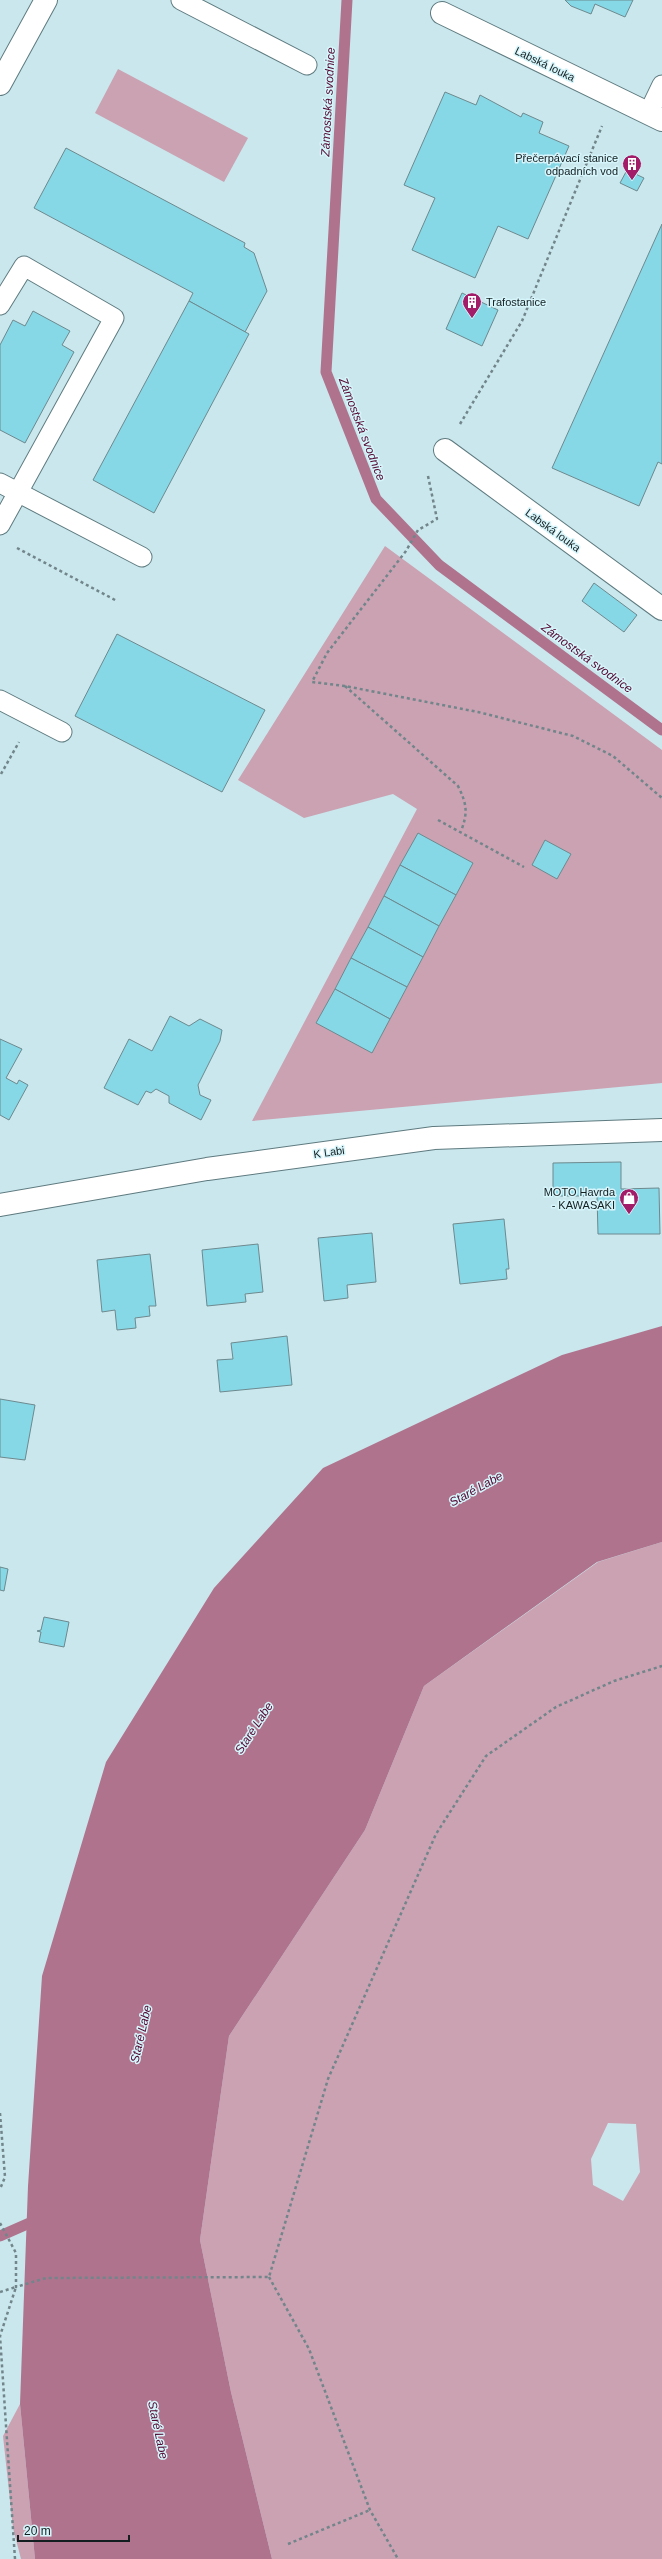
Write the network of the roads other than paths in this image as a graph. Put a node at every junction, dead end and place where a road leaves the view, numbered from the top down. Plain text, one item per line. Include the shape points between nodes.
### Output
1 (46, 0) edge
2 (181, 0) edge
3 (442, 13) dead end
4 (307, 65) dead end
5 (0, 84) edge
6 (662, 85) edge
7 (655, 117) edge
8 (0, 305) edge
9 (445, 450) road end
10 (0, 483) edge
11 (18, 492) junction
12 (0, 525) edge
13 (142, 557) dead end
14 (662, 609) edge
15 (0, 700) edge
16 (62, 732) dead end
17 (662, 1130) edge
18 (0, 1205) edge

1 - 5 street
2 - 4 lane
3 - 7 street, Labská louka
6 - 7 lane, Labská louka
8 - 11 lane via 24,266 114,318
9 - 14 street, Labská louka
10 - 11 lane
11 - 12 lane
11 - 13 lane
15 - 16 lane
17 - 18 street, K Labi via 434,1138 207,1169

